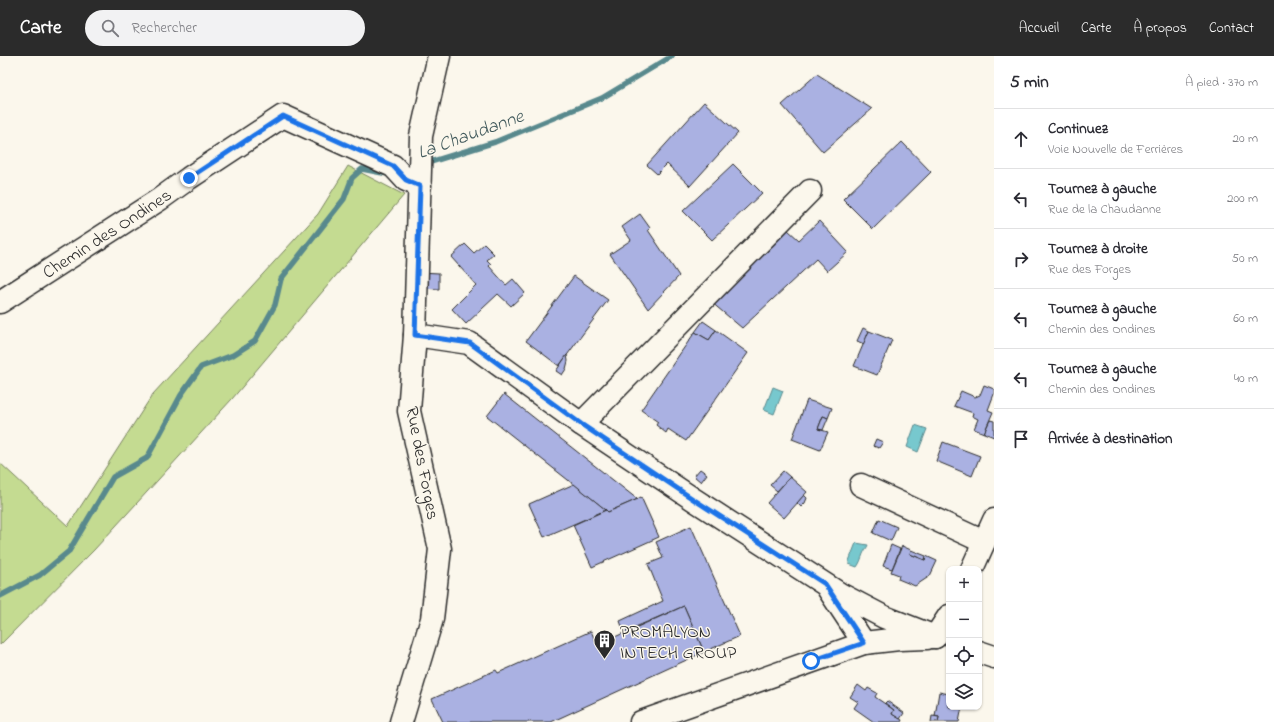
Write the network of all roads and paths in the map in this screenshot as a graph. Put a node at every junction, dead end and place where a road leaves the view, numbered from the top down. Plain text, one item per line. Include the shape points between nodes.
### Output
1 (439, 56) edge
2 (410, 177) junction
3 (810, 191) dead end
4 (0, 302) edge
5 (415, 335) junction
6 (581, 424) junction
7 (861, 485) dead end
8 (994, 520) edge
9 (984, 542) junction
10 (973, 566) edge
11 (825, 584) junction
12 (946, 626) edge
13 (942, 639) edge
14 (864, 643) junction
15 (982, 653) edge
16 (994, 657) edge
17 (401, 722) edge
18 (641, 722) edge

1 - 2 street, Rue des Forges
2 - 4 street, Chemin des Ondines via 283,116
2 - 5 street, Rue des Forges
3 - 6 street
5 - 6 street via 470,343
5 - 17 street, Rue des Forges via 409,411 440,549 432,619
6 - 11 street
7 - 9 street
8 - 9 street
9 - 10 street
11 - 13 street via 884,617
11 - 14 street
12 - 13 street
13 - 14 street via 899,639
14 - 18 street
15 - 16 street

